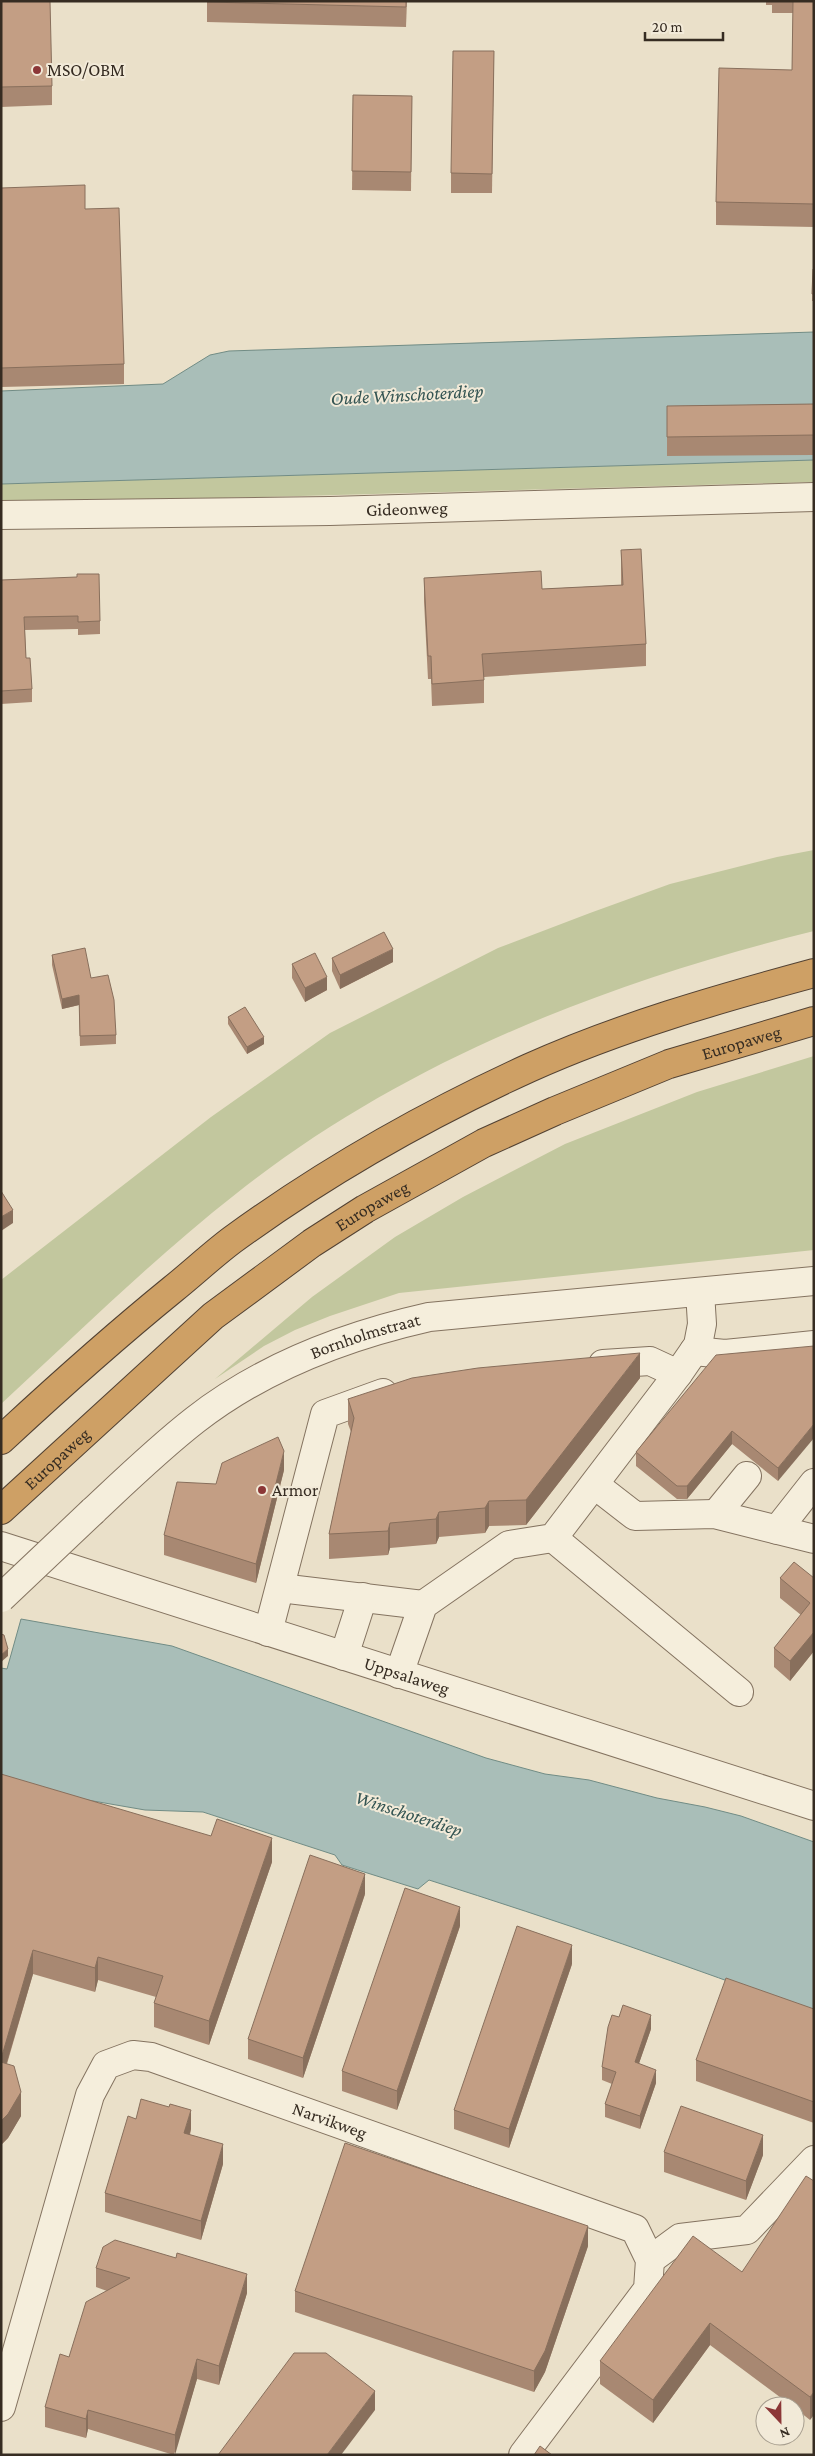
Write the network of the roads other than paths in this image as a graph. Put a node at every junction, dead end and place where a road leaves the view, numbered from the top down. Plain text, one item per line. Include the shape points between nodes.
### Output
1 (814, 497) edge
2 (1, 515) edge
3 (814, 973) edge
4 (814, 1021) edge
5 (814, 1281) edge
6 (700, 1292) junction
7 (814, 1346) edge
8 (694, 1351) junction
9 (581, 1366) edge
10 (678, 1374) junction
11 (404, 1385) edge
12 (1, 1440) edge
13 (747, 1476) dead end
14 (814, 1483) edge
15 (595, 1485) junction
16 (1, 1510) edge
17 (716, 1514) junction
18 (777, 1530) junction
19 (553, 1538) junction
20 (814, 1539) edge
21 (1, 1546) edge
22 (280, 1588) junction
23 (1, 1598) edge
24 (362, 1598) junction
25 (423, 1605) junction
26 (268, 1632) junction
27 (344, 1656) junction
28 (400, 1674) junction
29 (739, 1692) dead end
30 (814, 1806) edge
31 (814, 2160) edge
32 (650, 2260) junction
33 (1, 2407) edge
34 (523, 2455) edge

1 - 2 street, Gideonweg via 330,511
3 - 12 highway via 723,997 531,1068 390,1140 308,1189 232,1241 86,1362
4 - 16 highway, Europaweg via 669,1064 555,1111 484,1143 365,1209 312,1243 213,1316
5 - 6 street, Bornholmstraat
6 - 8 street via 702,1324
6 - 23 street, Bornholmstraat, bridge via 429,1318 343,1341 265,1376 216,1405 165,1445
7 - 8 street via 725,1354
8 - 10 street
9 - 10 street via 650,1361
10 - 15 street
11 - 22 street via 325,1414
13 - 17 street
14 - 18 street
15 - 17 street via 635,1516
15 - 19 street
17 - 18 street
18 - 20 street
19 - 25 street via 509,1545
19 - 29 street
21 - 26 street, Uppsalaweg
22 - 24 street
22 - 26 street
24 - 25 street
24 - 27 street
25 - 28 street
26 - 27 street, Uppsalaweg
27 - 28 street, Uppsalaweg
28 - 30 street, Uppsalaweg
31 - 32 street via 747,2230 680,2238
32 - 33 street, Narvikweg via 635,2229 150,2057 133,2055 106,2065 90,2095
32 - 34 street, Narvikweg via 648,2289

